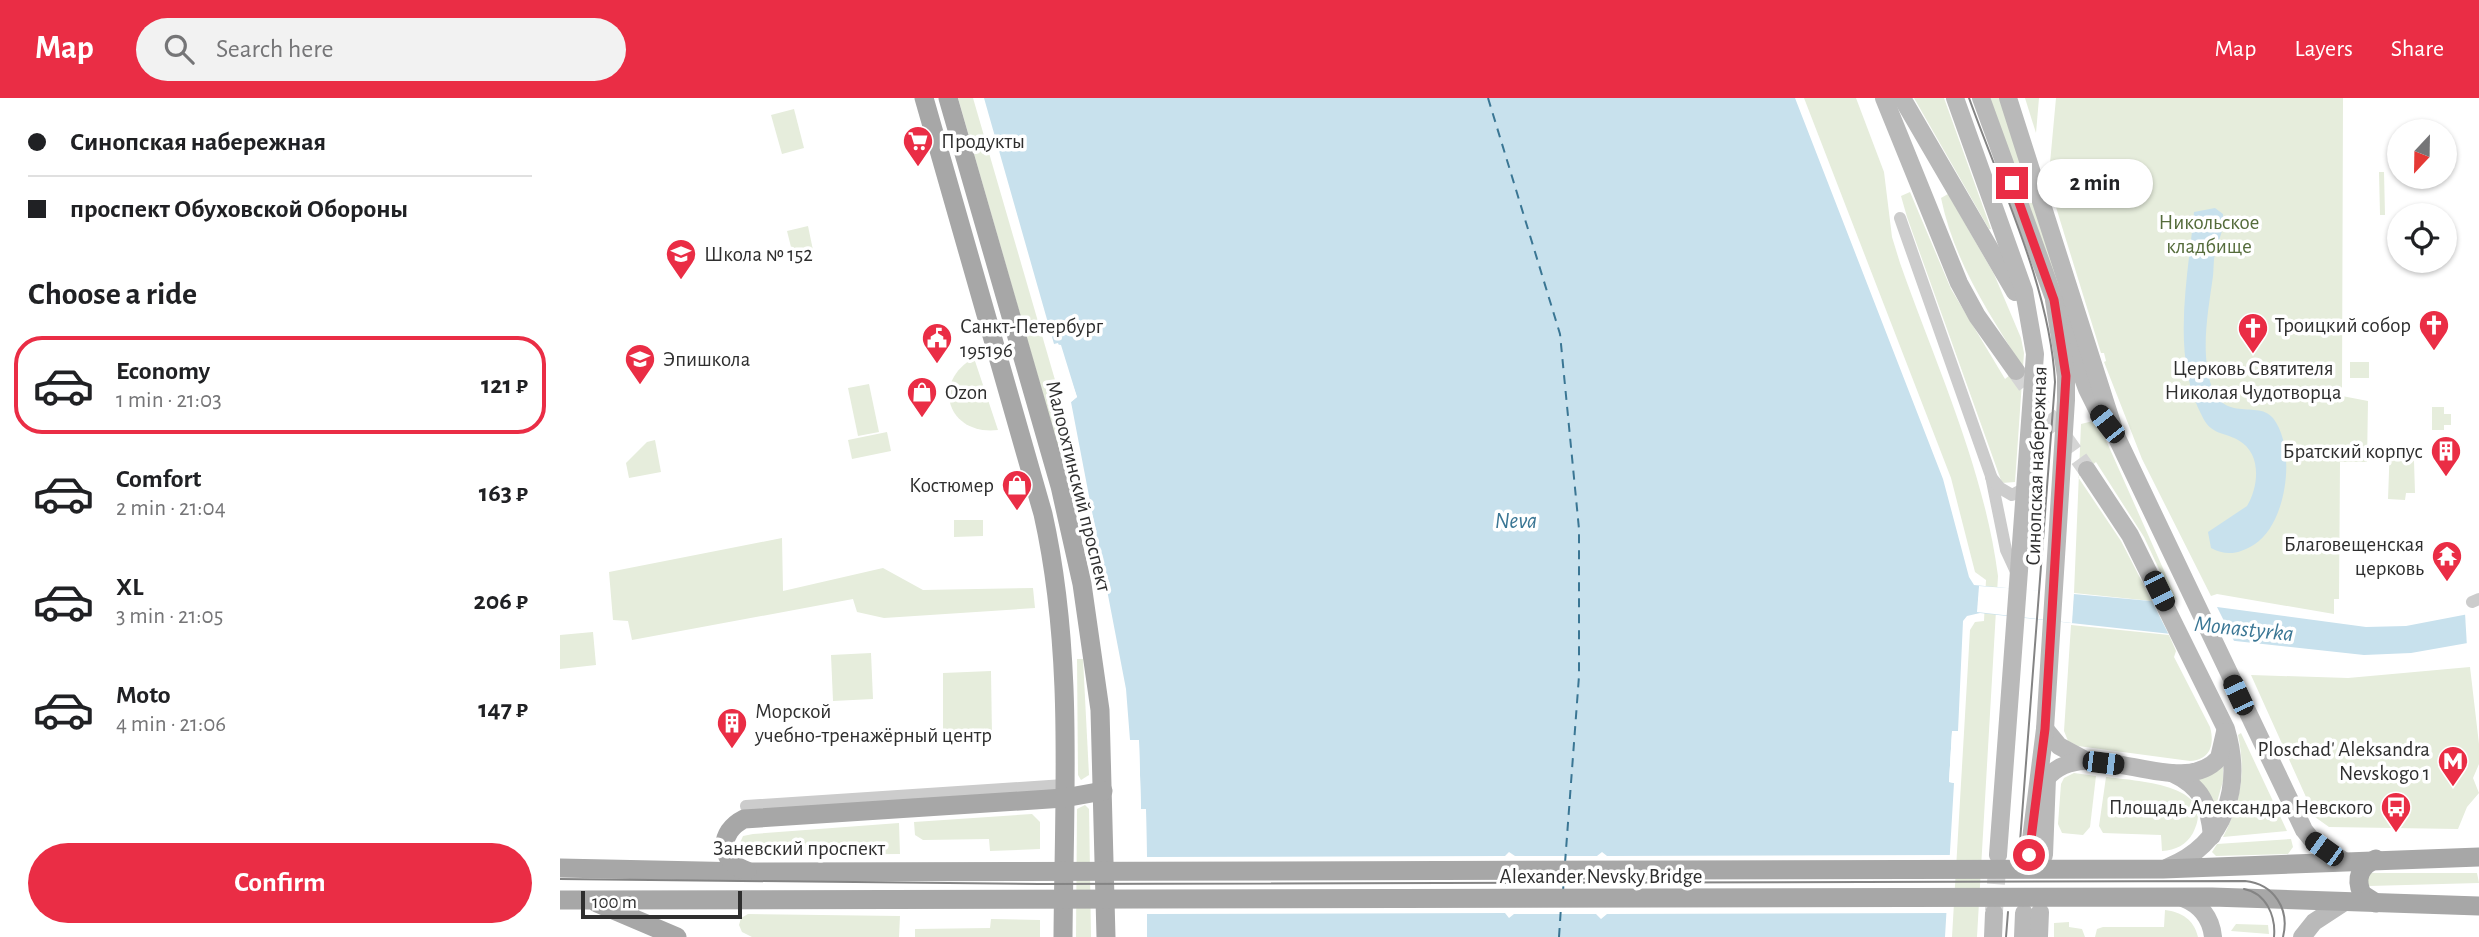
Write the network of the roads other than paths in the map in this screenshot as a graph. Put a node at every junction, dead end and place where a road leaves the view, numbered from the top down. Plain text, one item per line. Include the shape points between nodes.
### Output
1 (923, 98) edge
2 (948, 98) edge
3 (1884, 98) edge
4 (1902, 98) edge
5 (1955, 98) edge
6 (1981, 98) edge
7 (2008, 98) edge
8 (1900, 218) dead end
9 (2054, 300) junction
10 (2031, 323) junction
11 (2016, 371) tunnel mouth
12 (2116, 436) junction
13 (2087, 470) tunnel mouth
14 (1991, 477) junction
15 (2025, 488) junction
16 (2017, 583) junction
17 (2045, 729) junction
18 (2226, 729) junction
19 (2087, 761) junction
20 (2169, 772) junction
21 (2047, 778) junction
22 (1103, 791) junction
23 (1064, 792) junction
24 (746, 806) dead end
25 (2212, 836) junction
26 (2478, 852) edge
27 (1998, 855) tunnel mouth
28 (2376, 859) junction
29 (2344, 860) junction
30 (560, 869) edge
31 (2163, 869) junction
32 (748, 872) junction
33 (1039, 872) joint
34 (2173, 898) junction
35 (560, 900) edge
36 (590, 900) junction
37 (2343, 903) junction
38 (2376, 903) junction
39 (2479, 906) edge
40 (1994, 912) tunnel mouth
41 (677, 937) edge
42 (1063, 937) edge
43 (1105, 937) edge
44 (1993, 937) edge
45 (2023, 937) edge
46 (2039, 937) edge
47 (2213, 937) edge
48 (2302, 937) edge

1 - 23 main road, Малоохтинский проспект via 1049,540 1061,638
2 - 22 main road, Малоохтинский проспект via 1071,531 1094,654
3 - 11 main road via 1959,283
4 - 10 main road
5 - 10 main road, Синопская набережная via 2024,290
6 - 9 main road
7 - 12 main road
8 - 14 street
9 - 12 main road via 2098,412
9 - 17 main road, Синопская набережная via 2066,400
10 - 15 main road, Синопская набережная via 2035,354
12 - 29 main road via 2304,830
13 - 18 main road via 2130,536
14 - 15 street via 2012,495
14 - 16 street
15 - 16 main road, Синопская набережная
16 - 27 main road, Синопская набережная
17 - 19 main road via 2059,746
17 - 21 main road
17 - 21 main road via 2036,855
18 - 20 main road via 2221,752 2212,764 2199,770
18 - 25 main road via 2232,749 2232,783
19 - 20 main road
19 - 21 main road via 2065,762
20 - 25 main road via 2189,781 2202,795
22 - 23 main road
22 - 43 main road, Малоохтинский проспект
23 - 24 street, Заневский проспект
23 - 32 main road via 744,819 733,824 723,846 727,859
23 - 42 main road, Малоохтинский проспект
25 - 31 main road via 2193,856
26 - 28 main road, Alexander Nevsky Bridge
28 - 29 main road, Alexander Nevsky Bridge
28 - 38 main road via 2362,868 2358,881 2362,894
29 - 31 main road, Alexander Nevsky Bridge
30 - 32 main road, Заневский проспект
31 - 33 main road, Alexander Nevsky Bridge
32 - 33 main road, Заневский проспект
34 - 36 main road, Alexander Nevsky Bridge
34 - 37 main road, Alexander Nevsky Bridge
34 - 47 main road via 2194,902 2208,917
35 - 36 main road
36 - 41 main road
37 - 38 main road, Alexander Nevsky Bridge
37 - 48 main road via 2314,922
38 - 39 main road, Alexander Nevsky Bridge
40 - 44 main road
45 - 46 main road via 2032,912

